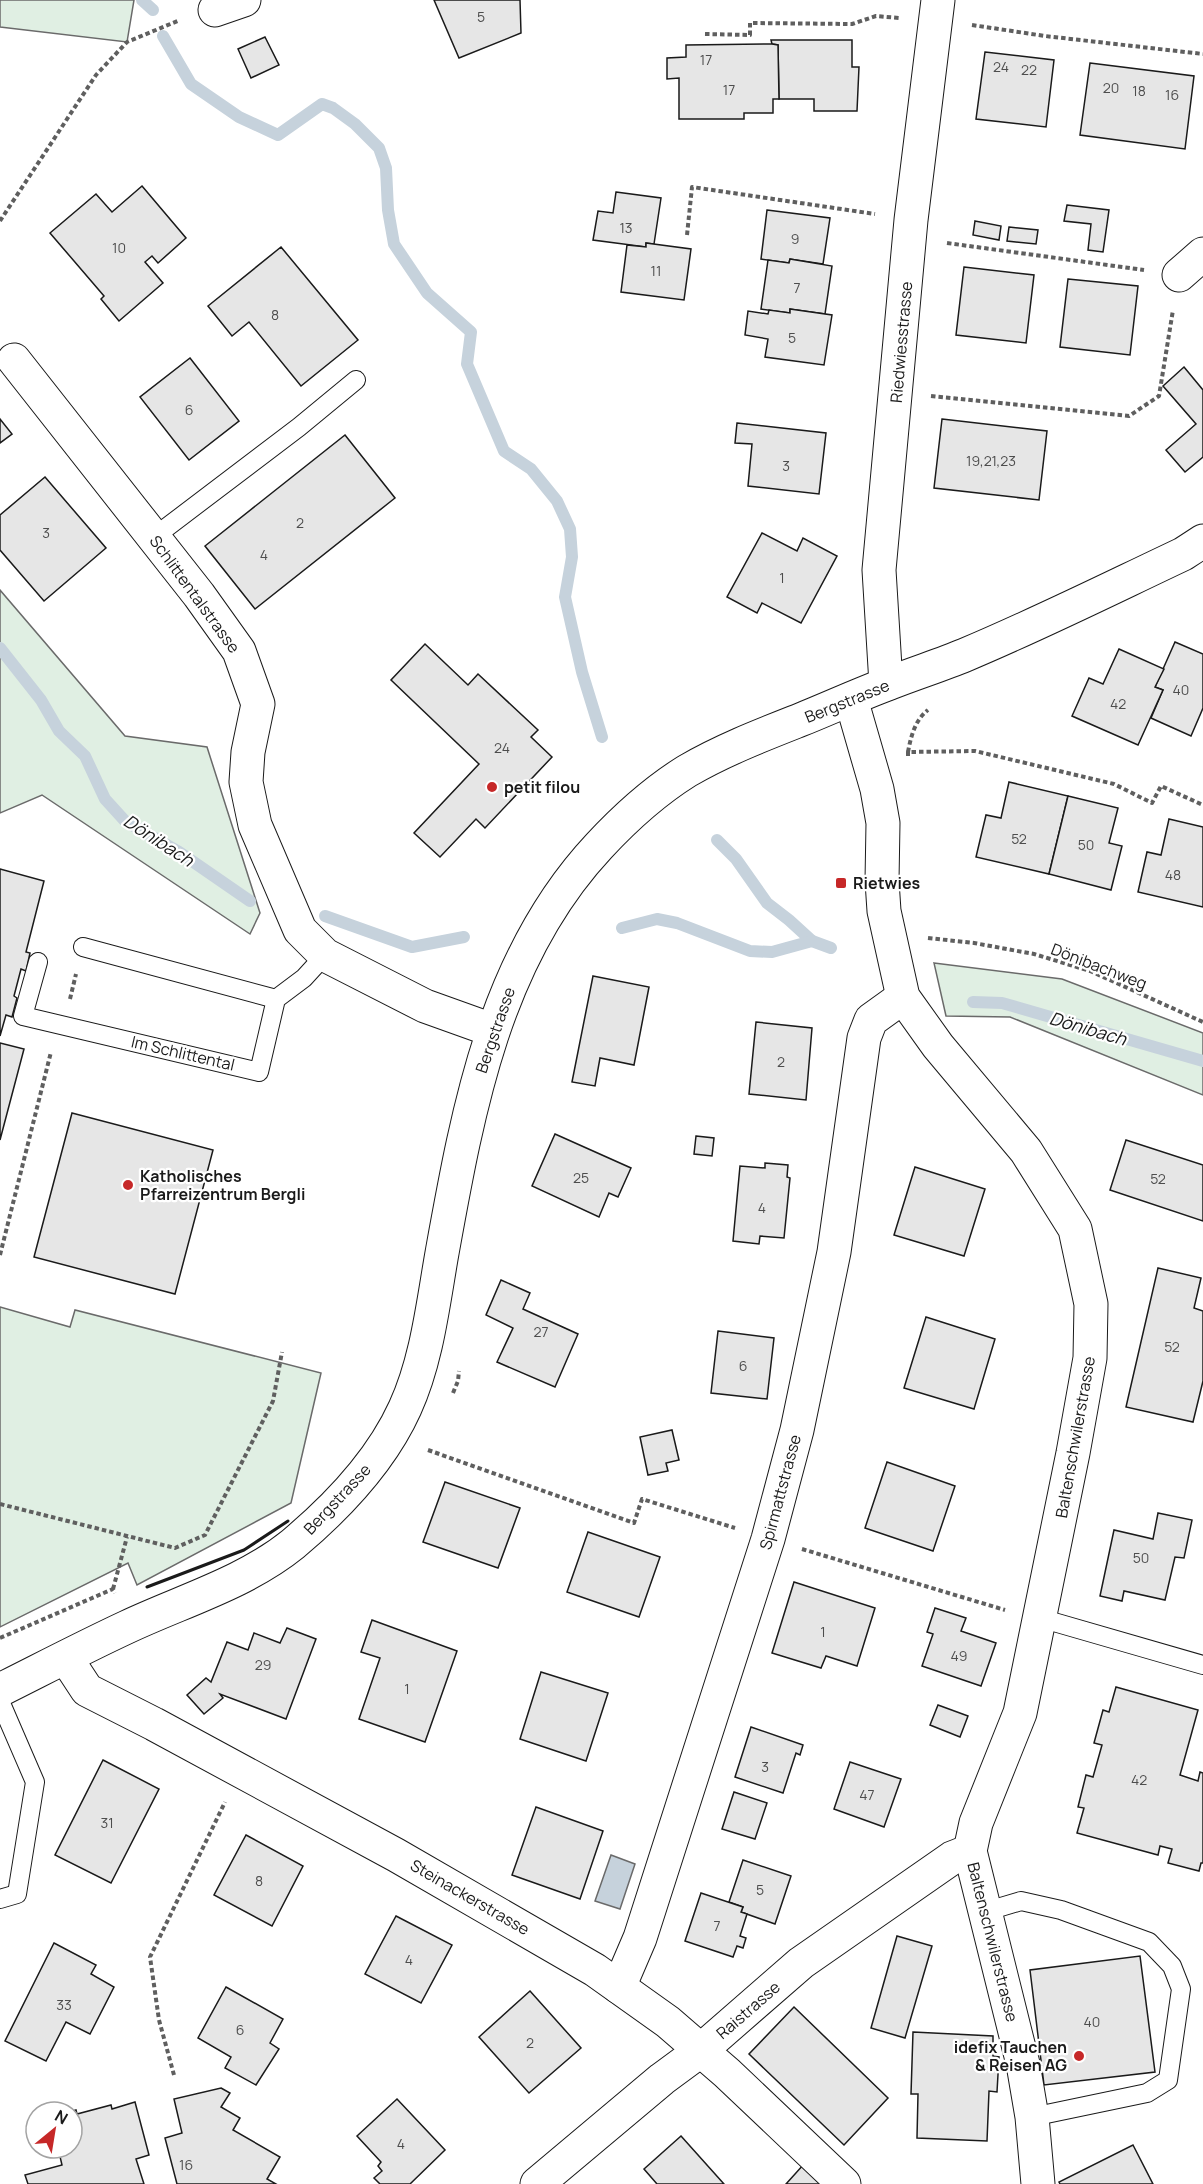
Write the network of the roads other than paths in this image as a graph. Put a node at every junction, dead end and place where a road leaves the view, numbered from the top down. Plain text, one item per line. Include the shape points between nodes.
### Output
1 (937, 10) edge
2 (14, 360) dead end
3 (356, 380) dead end
4 (154, 537) junction
5 (1203, 541) edge
6 (886, 684) junction
7 (851, 699) junction
8 (83, 947) road end
9 (325, 955) junction
10 (38, 962) dead end
11 (903, 997) junction
12 (276, 999) junction
13 (492, 1030) junction
14 (1040, 1618) junction
15 (66, 1658) junction
16 (1203, 1665) edge
17 (0, 1690) edge
18 (0, 1701) edge
19 (970, 1851) junction
20 (0, 1899) edge
21 (984, 1912) junction
22 (619, 1987) junction
23 (700, 2051) junction
24 (1032, 2117) junction
25 (537, 2184) edge
26 (844, 2184) edge
27 (1038, 2184) edge

1 - 6 street, Riedwiesstrasse via 911,220 879,570
2 - 4 street, Schlittentalstrasse
3 - 4 lane
4 - 9 street, Schlittentalstrasse via 239,651 258,704 246,782 255,825 300,930
5 - 6 street, Bergstrasse via 1047,619
6 - 7 street, Bergstrasse
7 - 11 street, Baltenschwilerstrasse via 883,823 884,911
7 - 13 street, Bergstrasse via 705,761 622,823 582,865 541,925
8 - 12 lane
9 - 12 lane via 304,978
9 - 13 street, Schlittentalstrasse via 425,1006
10 - 12 lane, Im Schlittental via 23,1016 259,1072
11 - 14 street, Baltenschwilerstrasse via 938,1046 1026,1151 1075,1229 1091,1304 1090,1358
11 - 22 street, Spirmattstrasse via 871,1020 864,1038 834,1252 797,1430 768,1539 640,1938
13 - 15 street, Bergstrasse via 471,1104 420,1367 404,1410 376,1456 334,1506 275,1558
14 - 16 lane
14 - 19 street, Baltenschwilerstrasse via 1020,1713 976,1823
15 - 17 street, Bergstrasse
15 - 22 street, Steinackerstrasse via 87,1690 396,1855
18 - 20 lane via 35,1782 17,1894
19 - 21 street, Baltenschwilerstrasse
19 - 23 street, Raistrasse via 952,1858 801,1963
21 - 24 street, Baltenschwilerstrasse via 1023,2064
21 - 24 lane via 1021,1901 1060,1910 1149,1942 1172,1965 1181,1989 1168,2080 1147,2093
22 - 23 street, Steinackerstrasse
23 - 25 street, Raistrasse
23 - 26 street, Steinackerstrasse
24 - 27 street, Baltenschwilerstrasse

